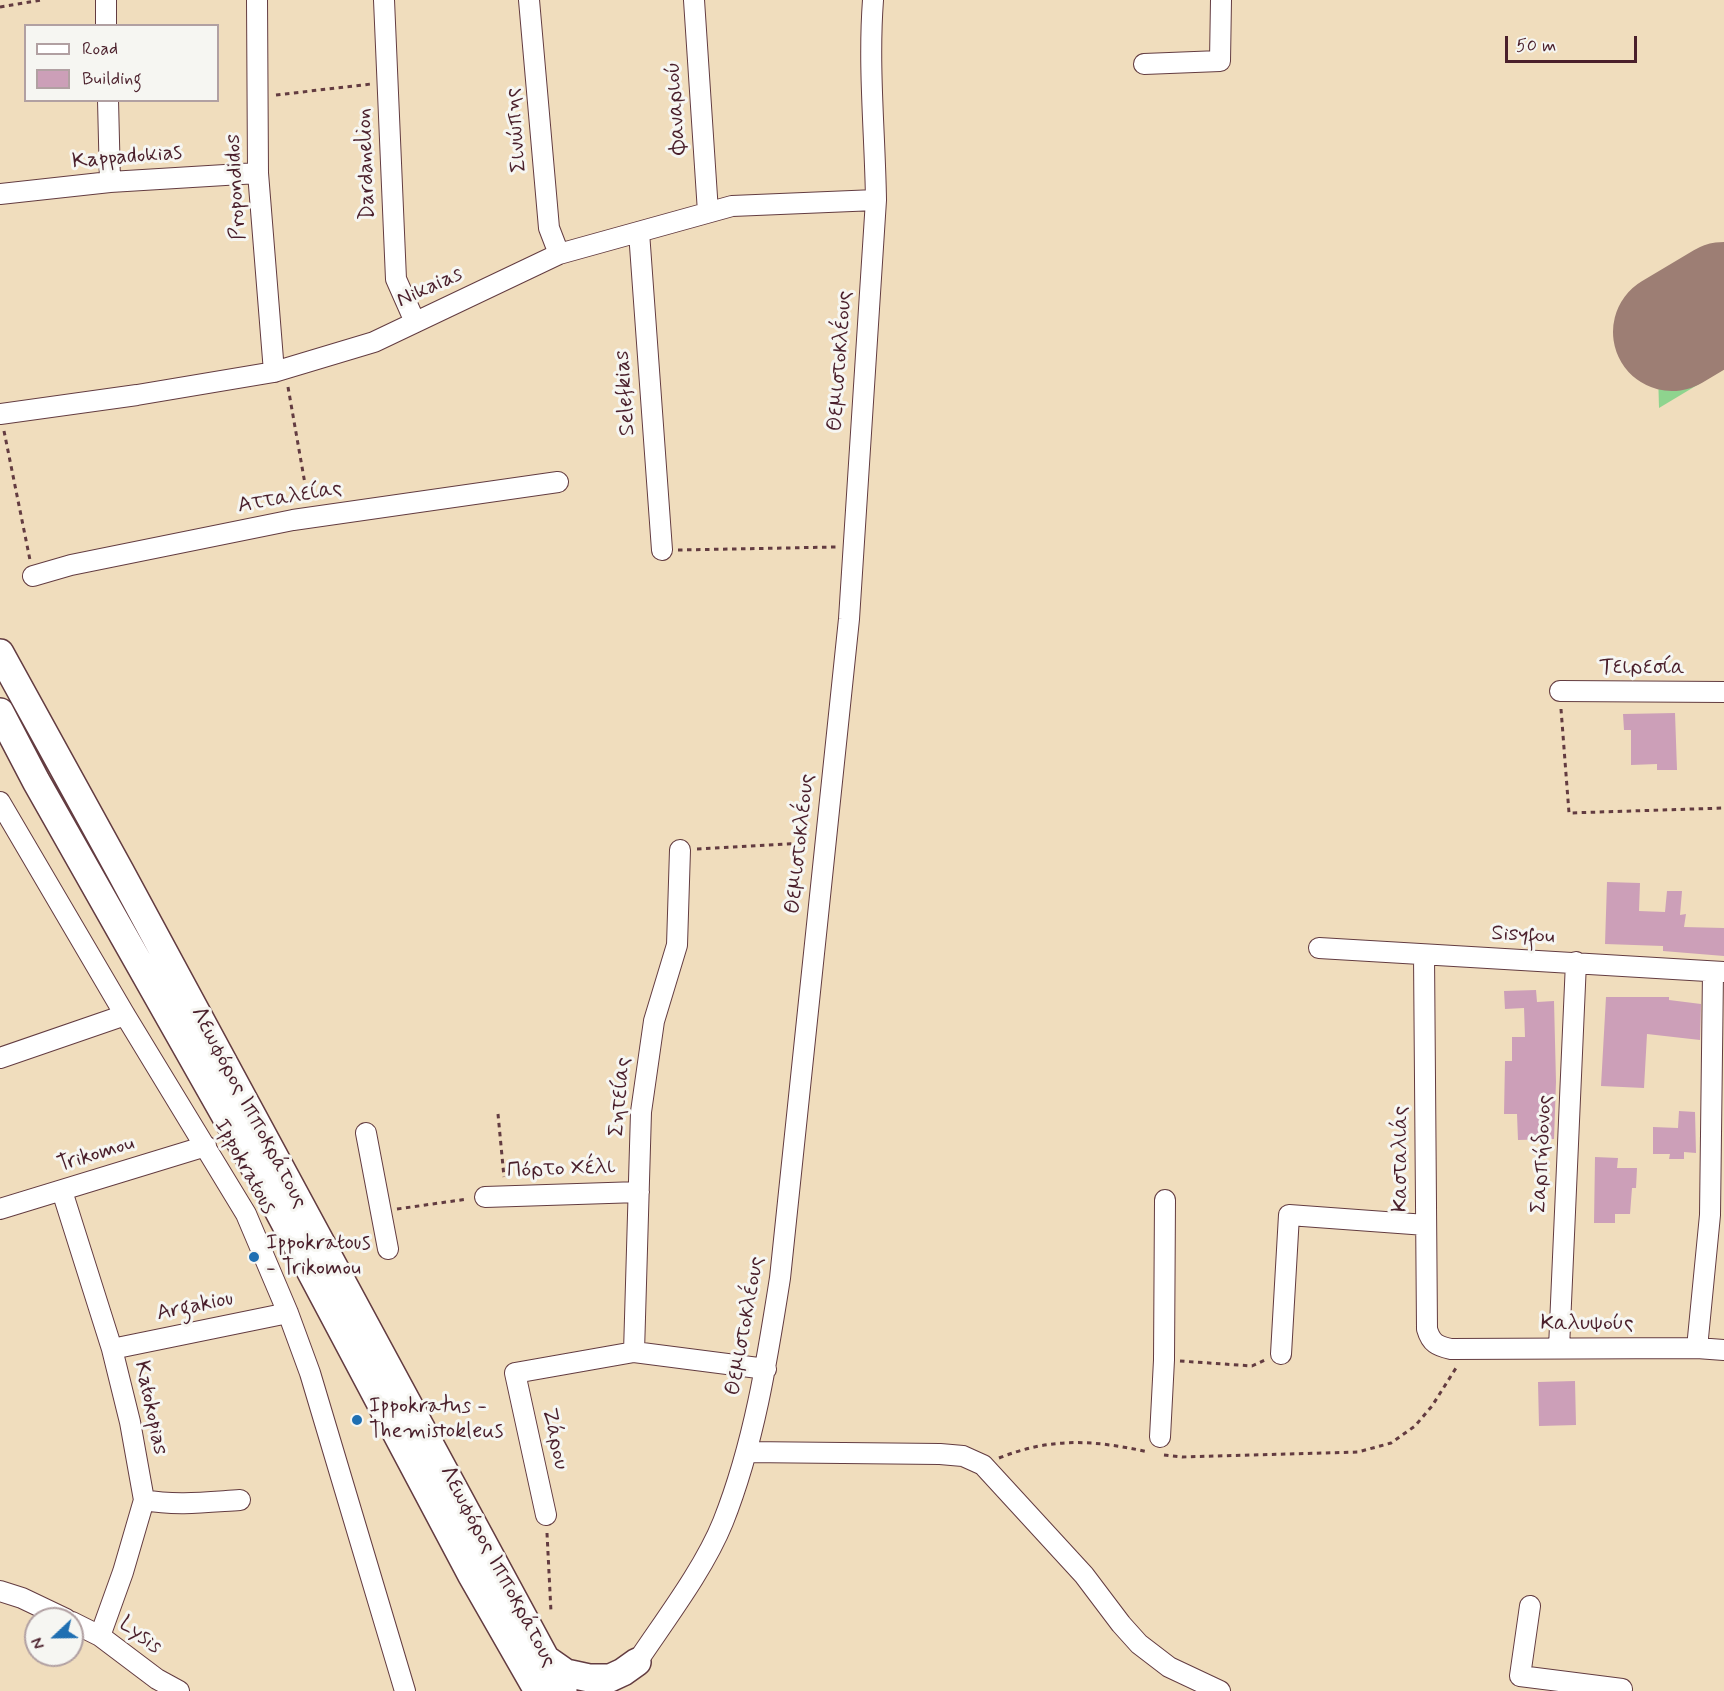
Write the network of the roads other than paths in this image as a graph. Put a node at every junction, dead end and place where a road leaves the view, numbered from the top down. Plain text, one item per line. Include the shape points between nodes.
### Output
1 (106, 0) edge
2 (257, 0) edge
3 (384, 0) edge
4 (529, 0) edge
5 (694, 0) edge
6 (873, 0) edge
7 (1221, 0) edge
8 (106, 24) edge
9 (1144, 64) dead end
10 (108, 102) edge
11 (258, 172) junction
12 (110, 182) junction
13 (0, 194) edge
14 (876, 201) junction
15 (708, 212) junction
16 (639, 232) junction
17 (559, 254) junction
18 (415, 321) junction
19 (280, 370) junction
20 (0, 414) edge
21 (558, 482) dead end
22 (662, 550) road end
23 (33, 576) road end
24 (0, 653) edge
25 (1560, 692) road end
26 (1724, 692) edge
27 (0, 712) edge
28 (0, 802) edge
29 (680, 850) road end
30 (1319, 948) dead end
31 (1424, 955) junction
32 (1576, 962) junction
33 (1718, 972) edge
34 (125, 1015) junction
35 (0, 1058) edge
36 (366, 1133) dead end
37 (206, 1146) junction
38 (62, 1191) junction
39 (639, 1192) junction
40 (485, 1197) road end
41 (1166, 1200) dead end
42 (0, 1209) edge
43 (1717, 1215) edge
44 (1426, 1225) junction
45 (388, 1249) dead end
46 (288, 1312) junction
47 (1559, 1348) junction
48 (1697, 1348) junction
49 (112, 1349) junction
50 (1460, 1349) joint
51 (1724, 1350) edge
52 (634, 1352) junction
53 (1281, 1354) road end
54 (766, 1369) junction
55 (1156, 1448) road end
56 (746, 1452) junction
57 (144, 1500) junction
58 (240, 1500) dead end
59 (546, 1515) road end
60 (0, 1591) edge
61 (1530, 1606) dead end
62 (41, 1607) edge
63 (84, 1628) edge
64 (100, 1635) junction
65 (546, 1659) junction
66 (637, 1662) junction
67 (1622, 1689) dead end
68 (179, 1691) edge
69 (405, 1691) edge
70 (538, 1691) edge
71 (563, 1691) edge
72 (624, 1691) edge
73 (1220, 1691) edge

1 - 8 street
2 - 11 street, Propondidos
3 - 18 street, Dardanelion via 396,279
4 - 17 street, Σινώπης via 549,228
5 - 15 street, Φαναριού
6 - 14 street, Θεμιστοκλέους via 871,98
7 - 9 street via 1220,61
10 - 12 street
11 - 12 street, Kappadokias
11 - 19 street, Propondidos
12 - 13 street, Kappadokias
14 - 15 street, Nikaias via 732,206
14 - 54 street, Θεμιστοκλέους via 849,619 781,1266
15 - 16 street, Nikaias
16 - 17 street, Nikaias
16 - 22 street, Selefkias
17 - 18 street, Nikaias
18 - 19 street, Nikaias via 374,342
19 - 20 street, Nikaias
21 - 23 street, Ατταλείας via 311,518 71,565
24 - 65 main road, Λεωφόρος Ιπποκράτους
25 - 26 street, Τειρεσία
27 - 70 main road, Λεωφόρος Ιπποκράτους via 273,1201 471,1574
28 - 34 street, Ippokratous
29 - 39 street, Σητείας via 677,945 654,1021 641,1112
30 - 31 street, Sisyfou
31 - 32 street, Sisyfou
31 - 44 street, Κασταλιάς
32 - 33 street, Sisyfou
32 - 47 street, Σαρπήδονος
33 - 43 street
34 - 35 street
34 - 37 street, Ippokratous
36 - 45 street
37 - 38 street, Trikomou
37 - 46 street, Ippokratous via 246,1214
38 - 42 street, Trikomou
38 - 49 street, Katokopias
39 - 40 street, Πόρτο Χέλι
39 - 52 street, Σητείας
41 - 55 street via 1164,1360
43 - 48 street
44 - 50 street, Κασταλιάς via 1426,1329 1438,1347
44 - 53 street via 1289,1215
46 - 49 street, Argakiou
46 - 69 street, Ippokratous via 310,1373
47 - 48 street, Καλυψούς
47 - 50 street, Καλυψούς
48 - 51 street, Καλυψούς
49 - 57 street, Katokopias
52 - 54 street
52 - 59 street, Ζάρου via 515,1373
54 - 56 street, Θεμιστοκλέους
56 - 66 street, Θεμιστοκλέους via 722,1524
56 - 73 street via 940,1454 963,1456 983,1465 1084,1575 1139,1644 1169,1667
57 - 58 street via 164,1504
57 - 64 street, Katokopias
60 - 62 street
61 - 67 street via 1520,1676
63 - 64 street, Lysis
64 - 68 street, Lysis
65 - 66 main road via 566,1673 589,1678 610,1678
65 - 71 main road, Λεωφόρος Ιπποκράτους
66 - 72 main road

